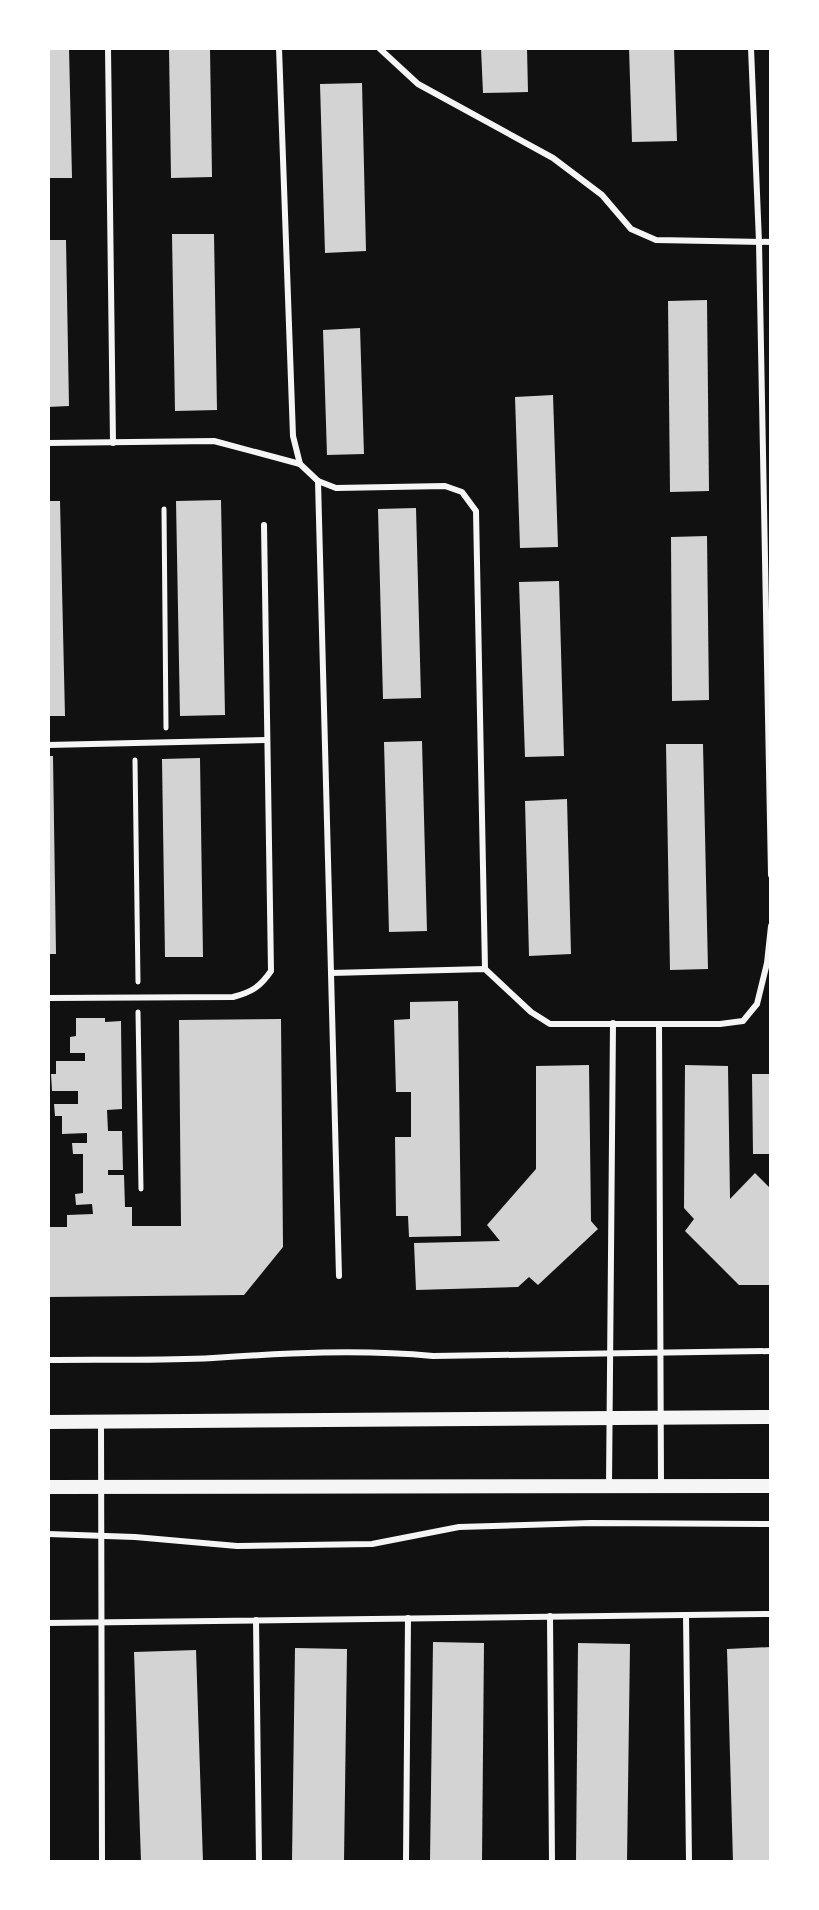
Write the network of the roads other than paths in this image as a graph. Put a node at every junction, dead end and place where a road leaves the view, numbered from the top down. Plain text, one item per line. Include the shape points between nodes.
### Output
1 (108, 48) edge
2 (279, 48) edge
3 (379, 48) edge
4 (751, 48) edge
5 (759, 242) junction
6 (771, 242) edge
7 (48, 443) edge
8 (113, 443) junction
9 (300, 464) junction
10 (318, 481) junction
11 (264, 525) dead end
12 (267, 740) junction
13 (48, 745) edge
14 (771, 875) edge
15 (771, 926) edge
16 (485, 969) junction
17 (331, 973) junction
18 (48, 998) edge
19 (613, 1023) junction
20 (659, 1024) junction
21 (339, 1276) dead end
22 (771, 1351) edge
23 (610, 1353) junction
24 (661, 1353) junction
25 (48, 1360) edge
26 (771, 1417) edge
27 (661, 1418) junction
28 (609, 1419) junction
29 (48, 1422) edge
30 (101, 1422) junction
31 (609, 1486) junction
32 (661, 1486) junction
33 (771, 1486) edge
34 (48, 1487) edge
35 (101, 1487) junction
36 (771, 1524) edge
37 (48, 1534) edge
38 (101, 1535) junction
39 (771, 1614) edge
40 (686, 1615) junction
41 (550, 1616) junction
42 (408, 1618) junction
43 (256, 1620) junction
44 (102, 1622) junction
45 (48, 1623) edge
46 (102, 1862) edge
47 (259, 1862) edge
48 (406, 1862) edge
49 (552, 1862) edge
50 (689, 1862) edge

1 - 8 lane
2 - 9 lane via 293,436
3 - 5 lane via 418,84 553,158 602,195 631,229 656,240
4 - 5 lane
5 - 6 lane
5 - 14 lane
7 - 8 lane
8 - 9 lane via 214,441
9 - 10 lane
10 - 16 lane via 336,488 445,486 462,492 476,511
10 - 17 lane
11 - 12 lane
12 - 13 lane
12 - 18 lane via 271,971 261,986 233,997
15 - 20 lane via 757,1004 743,1021
16 - 17 lane
16 - 19 lane via 550,1024
17 - 21 lane
19 - 20 lane
19 - 23 lane
20 - 24 lane
22 - 24 lane
23 - 24 lane
23 - 25 lane via 433,1356 379,1351
23 - 28 lane
24 - 27 lane
26 - 27 street
27 - 28 street
27 - 32 lane
28 - 30 street
28 - 31 lane
29 - 30 street
30 - 35 lane
31 - 32 street
31 - 35 street
32 - 33 street
34 - 35 street
35 - 38 lane
36 - 38 lane via 459,1527 372,1544 252,1546
37 - 38 lane
38 - 44 lane
39 - 40 lane
40 - 41 lane
40 - 50 lane
41 - 42 lane
41 - 49 lane
42 - 43 lane
42 - 48 lane
43 - 44 lane
43 - 47 lane
44 - 45 lane
44 - 46 lane

